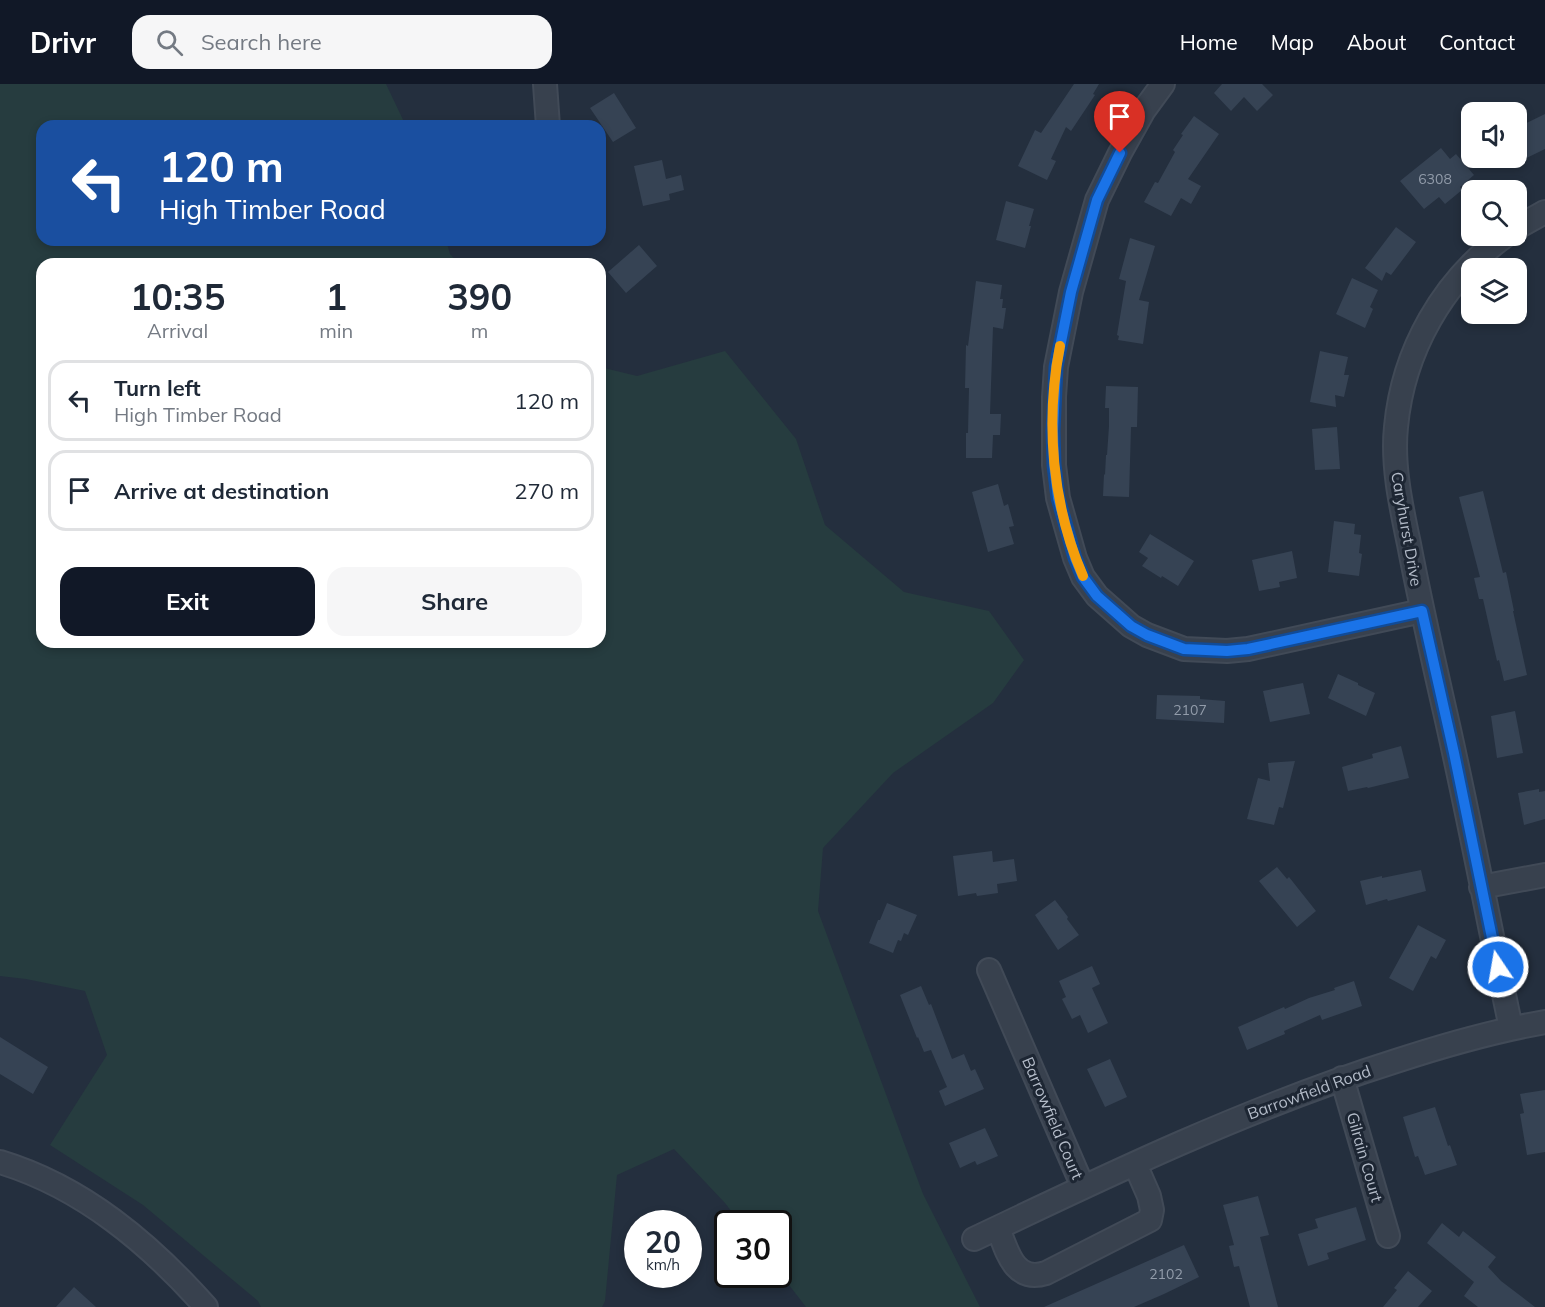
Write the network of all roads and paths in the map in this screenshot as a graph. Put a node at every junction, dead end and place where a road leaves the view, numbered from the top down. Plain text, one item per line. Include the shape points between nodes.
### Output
1 (544, 84) edge
2 (1163, 84) edge
3 (547, 120) edge
4 (1545, 212) edge
5 (1527, 222) edge
6 (1491, 246) edge
7 (1422, 611) junction
8 (1545, 875) edge
9 (1481, 887) junction
10 (990, 970) dead end
11 (1545, 1022) edge
12 (1511, 1028) junction
13 (1342, 1078) junction
14 (0, 1162) edge
15 (1135, 1164) junction
16 (1083, 1187) junction
17 (998, 1228) junction
18 (1388, 1236) dead end
19 (974, 1239) dead end
20 (207, 1307) edge

1 - 3 street
2 - 7 street via 1144,110 1097,200 1071,292 1056,367 1053,431 1058,498 1083,577 1097,596 1131,626 1184,649 1248,649
4 - 5 street
6 - 7 street, Caryhurst Drive via 1438,304 1414,353 1400,399 1395,429 1398,480
7 - 9 street, Caryhurst Drive
8 - 9 street
9 - 12 street, Caryhurst Drive
10 - 16 street, Barrowfield Court
11 - 12 street, Barrowfield Road
12 - 13 street, Barrowfield Road
13 - 15 street, Barrowfield Road via 1235,1119
13 - 18 street, Gilrain Court
14 - 20 street via 90,1203 143,1244
15 - 16 street, Barrowfield Road
15 - 17 street via 1149,1196 1150,1220 1046,1273 1036,1276 1019,1270
16 - 17 street, Barrowfield Court
17 - 19 street, Barrowfield Court

